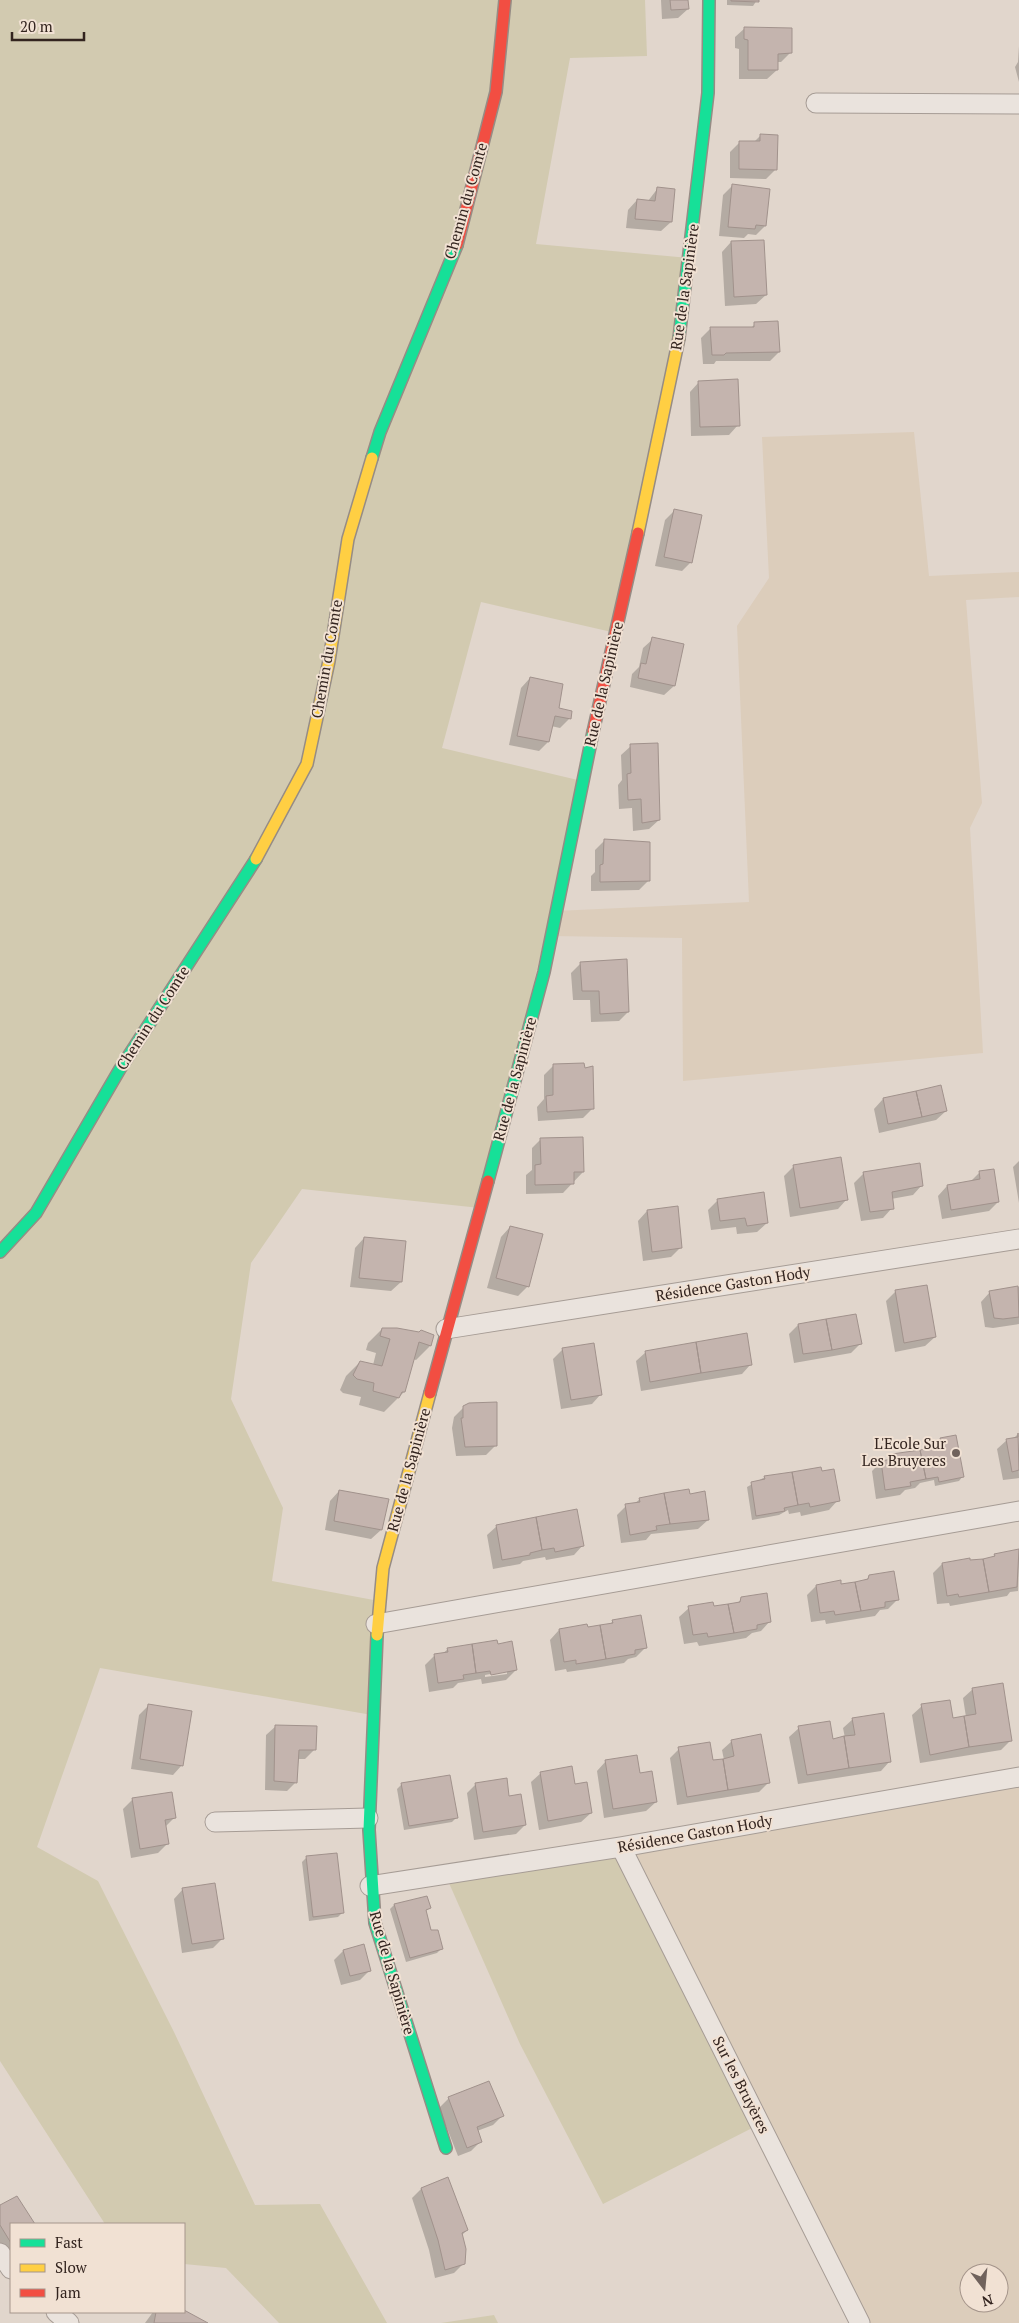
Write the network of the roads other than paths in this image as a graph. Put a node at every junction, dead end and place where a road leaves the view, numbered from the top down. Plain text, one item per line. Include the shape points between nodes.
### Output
1 (505, 0) edge
2 (709, 0) edge
3 (816, 103) dead end
4 (1019, 104) edge
5 (1019, 1239) edge
6 (0, 1252) edge
7 (446, 1329) junction
8 (1019, 1511) edge
9 (376, 1624) junction
10 (1019, 1776) edge
11 (368, 1818) junction
12 (215, 1822) dead end
13 (621, 1847) junction
14 (370, 1886) junction
15 (446, 2148) dead end
16 (0, 2253) edge
17 (10, 2267) edge
18 (57, 2313) edge
19 (69, 2323) edge
20 (860, 2323) edge

1 - 6 street, Chemin du Comte via 496,92 459,239 380,432 348,539 329,661 307,764 251,869 120,1070 36,1214
2 - 7 street, Rue de la Sapinière via 708,93 697,197 683,316 663,421 578,796 544,972
3 - 4 street
5 - 7 street, Résidence Gaston Hody
7 - 9 street, Rue de la Sapinière via 383,1568
8 - 9 street
9 - 11 street, Rue de la Sapinière
10 - 13 street, Résidence Gaston Hody
11 - 12 street
11 - 14 street, Rue de la Sapinière
13 - 14 street, Résidence Gaston Hody
13 - 20 street, Sur les Bruyères
14 - 15 street, Rue de la Sapinière via 375,1923
16 - 17 street
18 - 19 street

